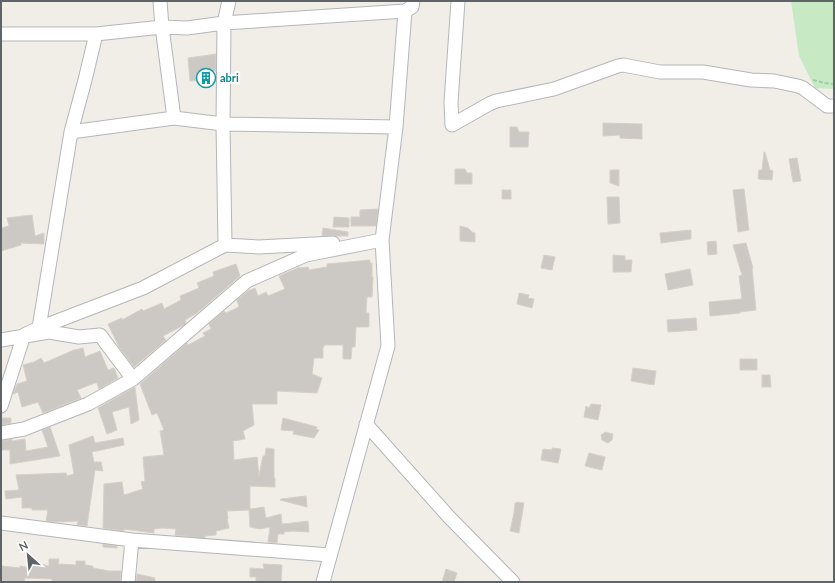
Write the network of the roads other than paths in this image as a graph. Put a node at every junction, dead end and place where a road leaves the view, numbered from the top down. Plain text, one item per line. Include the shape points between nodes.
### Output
1 (160, 1) edge
2 (229, 1) edge
3 (458, 1) edge
4 (409, 6) edge
5 (224, 23) junction
6 (162, 27) junction
7 (1, 34) edge
8 (96, 34) junction
9 (834, 106) edge
10 (174, 118) junction
11 (223, 124) junction
12 (396, 127) junction
13 (71, 132) junction
14 (382, 240) junction
15 (225, 245) junction
16 (39, 328) junction
17 (24, 335) junction
18 (1, 340) edge
19 (133, 379) junction
20 (1, 406) edge
21 (366, 424) junction
22 (1, 433) edge
23 (1, 523) edge
24 (132, 540) junction
25 (330, 555) junction
26 (128, 582) edge
27 (323, 582) edge
28 (513, 582) edge

1 - 6 street
2 - 5 street
3 - 9 street via 451,102 452,125 496,101 554,89 623,65 660,72 703,72 774,81 803,88 827,106
4 - 5 street
4 - 12 street
5 - 6 street via 187,28
5 - 11 street
6 - 8 street
6 - 10 street
7 - 8 street
8 - 13 street
10 - 11 street
10 - 13 street
11 - 12 street
11 - 15 street
12 - 14 street
13 - 16 street
14 - 15 street via 259,247
14 - 19 street via 306,255 247,281
14 - 21 street via 388,346
15 - 16 street via 143,288
16 - 17 street
17 - 18 street
17 - 19 street via 49,332 79,337 100,335
17 - 20 street
19 - 22 street via 88,404 24,429
21 - 25 street
21 - 28 street via 449,518
23 - 24 street
24 - 25 street
24 - 26 street
25 - 27 street

